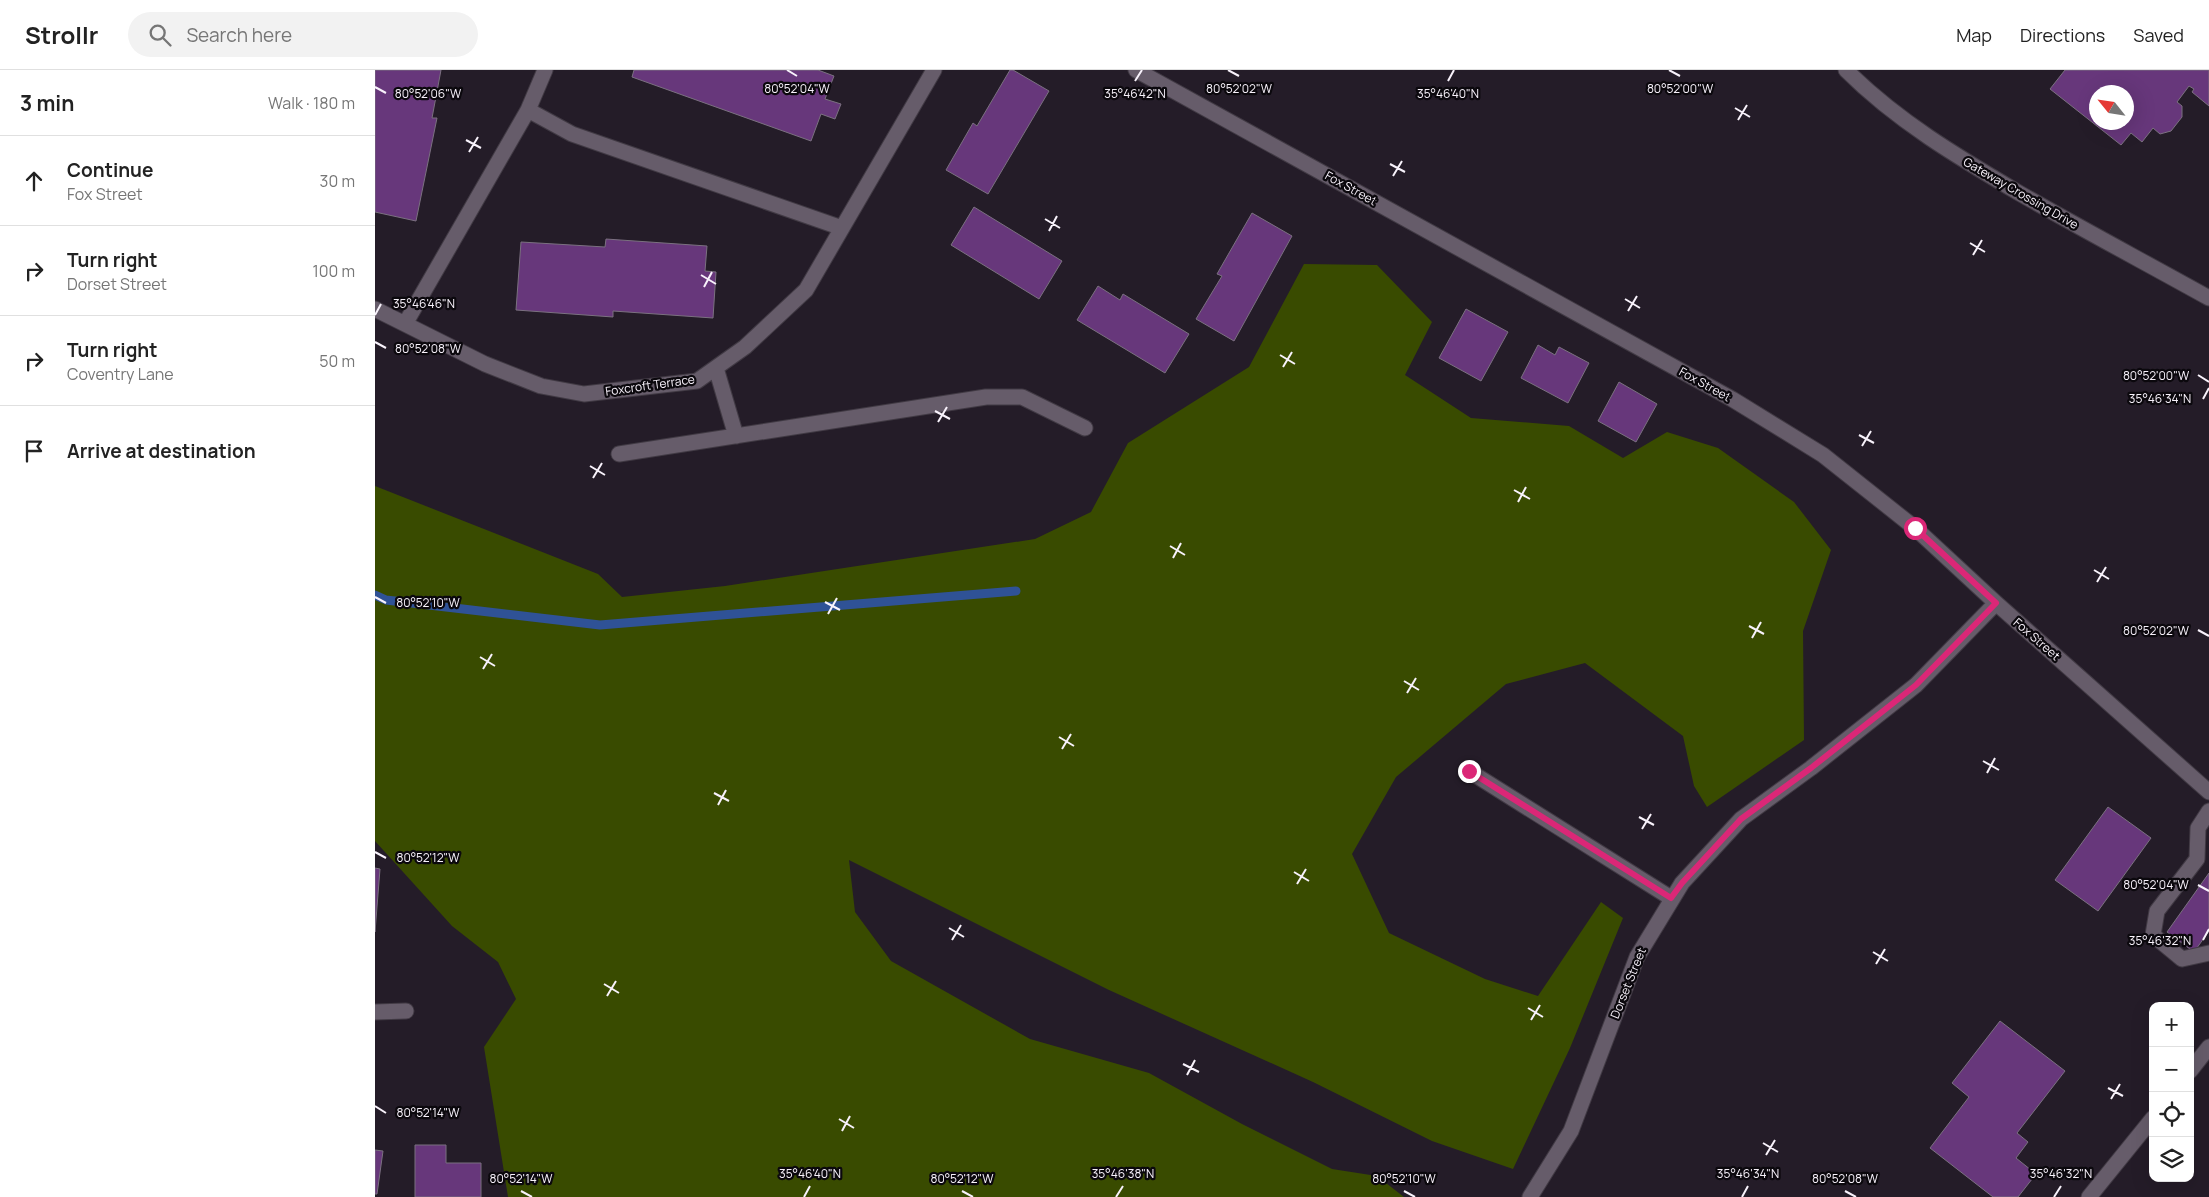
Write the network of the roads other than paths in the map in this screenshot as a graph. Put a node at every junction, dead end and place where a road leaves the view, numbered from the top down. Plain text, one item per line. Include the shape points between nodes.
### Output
1 (545, 70) edge
2 (934, 70) edge
3 (1136, 70) edge
4 (1846, 70) edge
5 (528, 110) junction
6 (842, 228) junction
7 (2209, 298) edge
8 (375, 309) edge
9 (405, 324) junction
10 (716, 368) junction
11 (1085, 428) dead end
12 (736, 436) junction
13 (619, 454) dead end
14 (1996, 603) junction
15 (1469, 771) dead end
16 (2209, 792) edge
17 (2209, 811) edge
18 (1671, 898) junction
19 (2209, 953) edge
20 (406, 1011) dead end
21 (375, 1012) edge
22 (2209, 1048) edge
23 (2194, 1066) edge
24 (2149, 1123) edge
25 (1530, 1197) edge
26 (2089, 1197) edge

1 - 5 street
2 - 6 street, Foxcroft Terrace
3 - 14 street, Fox Street via 1732,399 1807,445 1915,528
4 - 7 street, Gateway Crossing Drive via 1865,89 1927,137
5 - 6 street via 572,134
5 - 9 street
6 - 10 street, Foxcroft Terrace via 806,290 745,347
8 - 9 street, Foxcroft Terrace
9 - 10 street, Foxcroft Terrace via 485,364 541,386 584,394 697,381
10 - 12 street
11 - 12 street via 1022,397 986,397
12 - 13 street
14 - 16 street, Fox Street
14 - 18 street, Dorset Street via 1916,685 1741,819
15 - 18 street
17 - 19 street via 2198,828 2197,859 2157,911 2153,935 2182,959
18 - 25 street, Dorset Street via 1637,957 1571,1132
20 - 21 street
22 - 23 street
24 - 26 street

